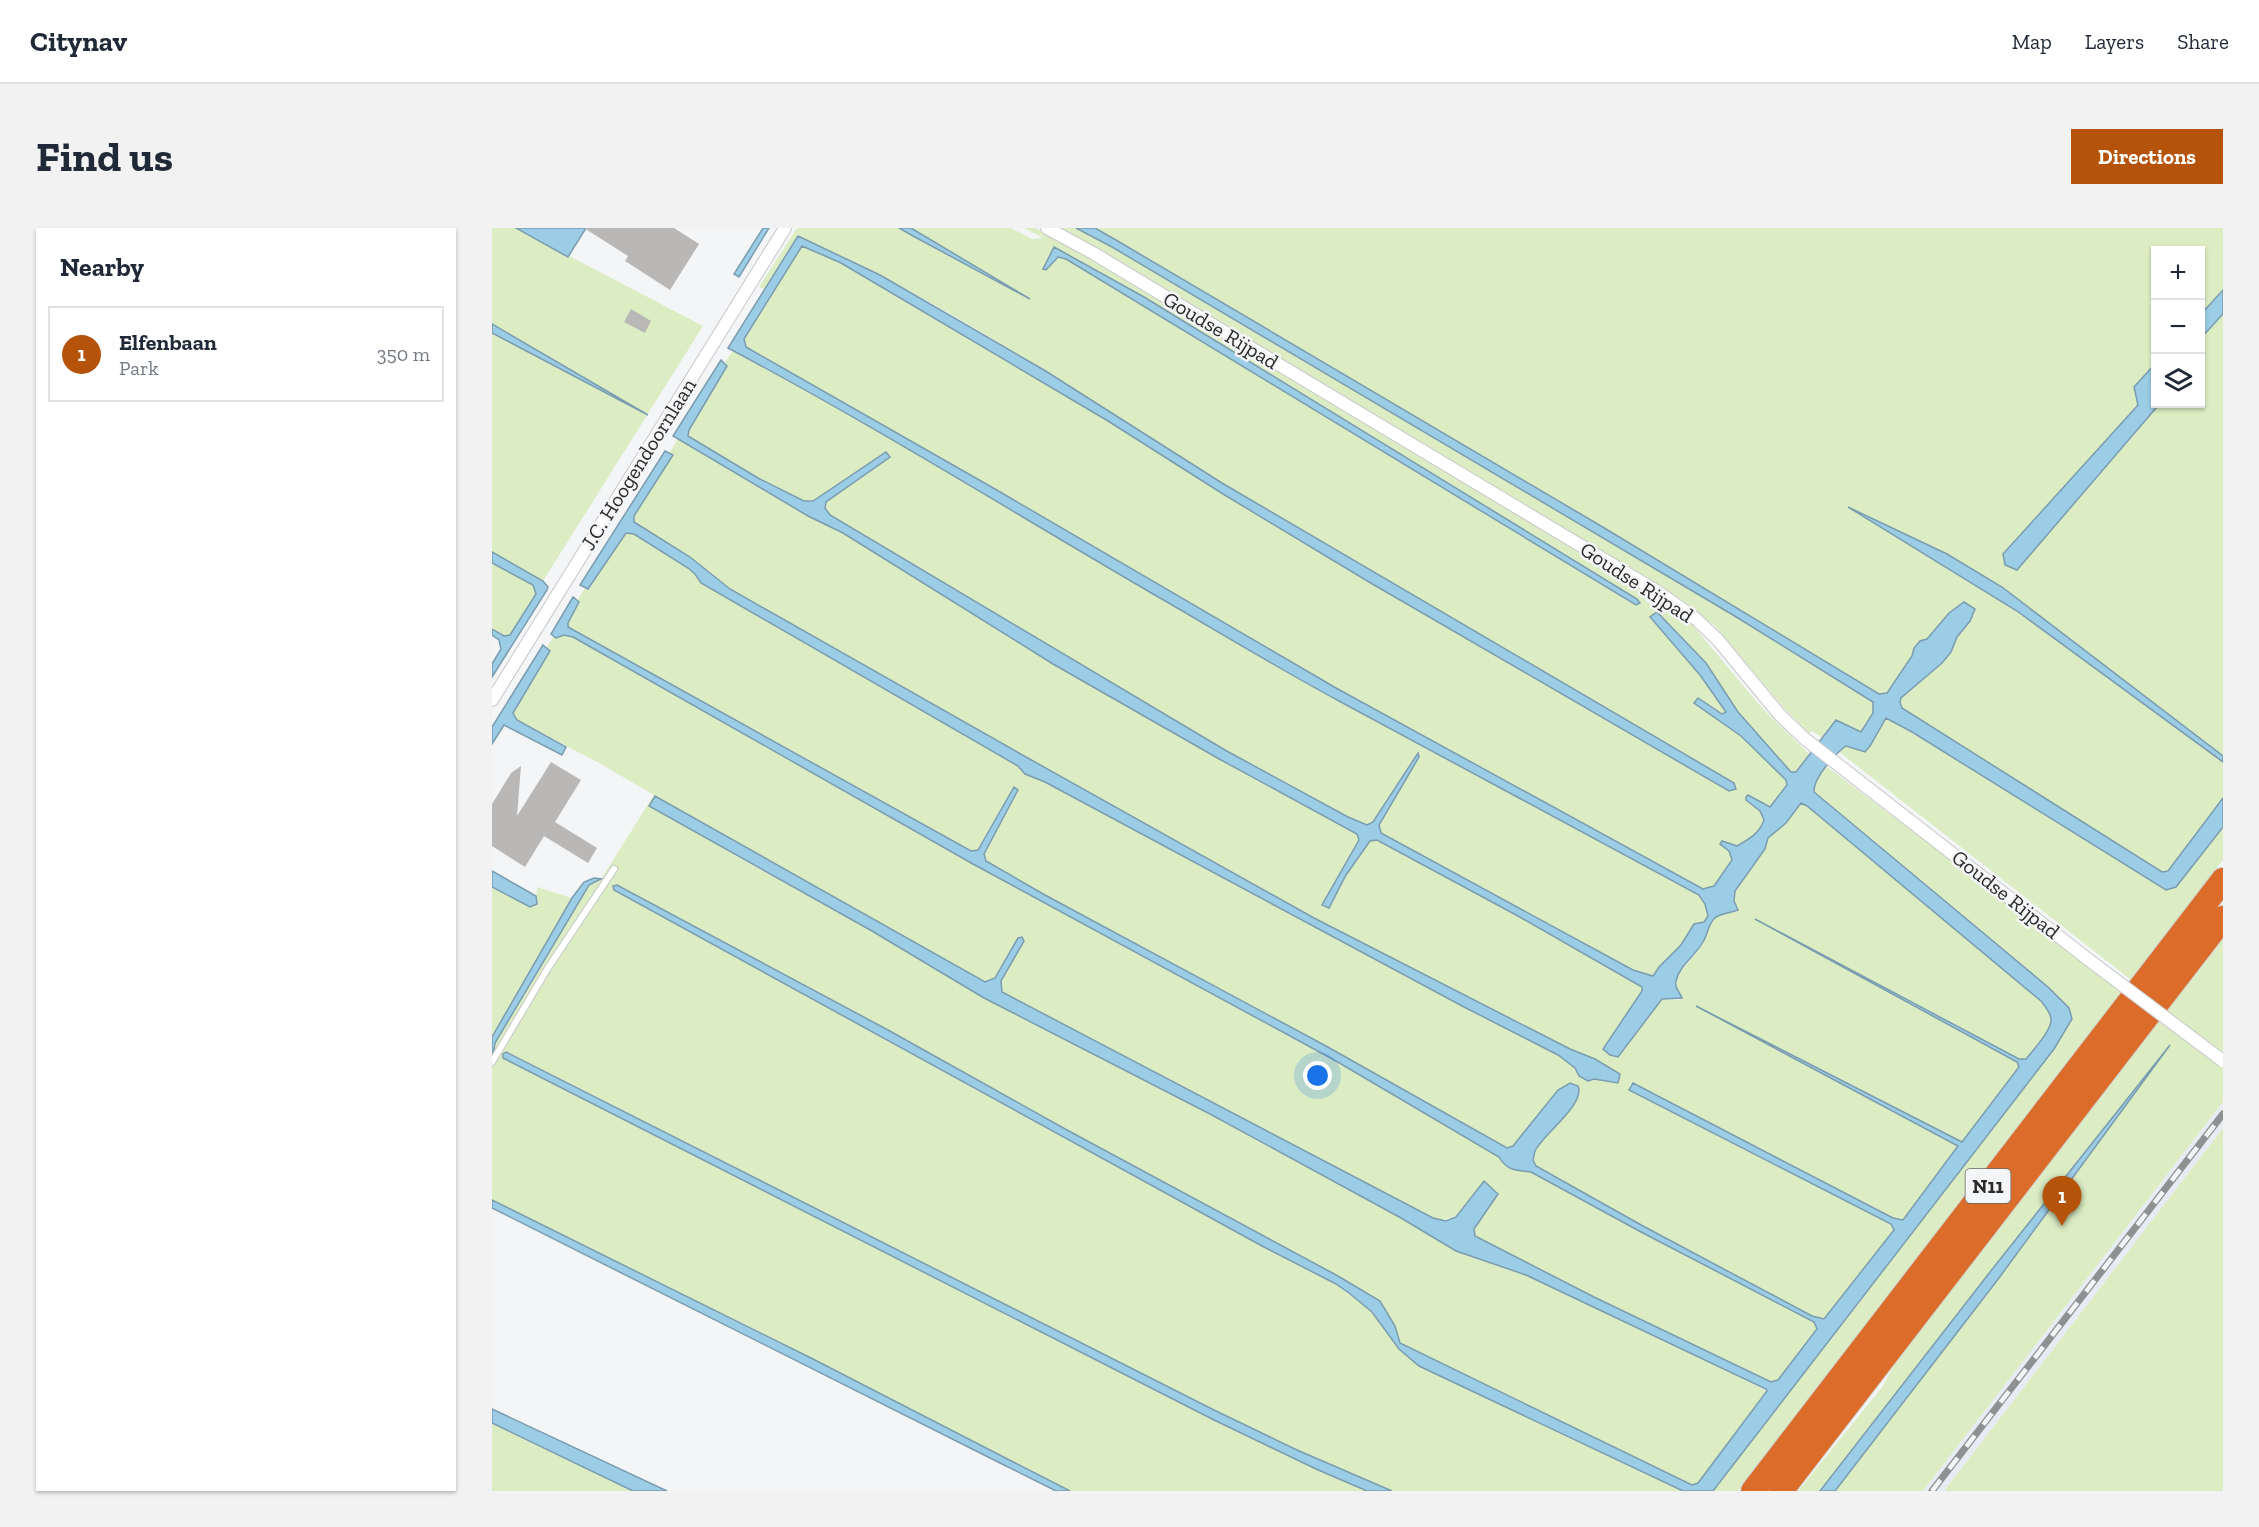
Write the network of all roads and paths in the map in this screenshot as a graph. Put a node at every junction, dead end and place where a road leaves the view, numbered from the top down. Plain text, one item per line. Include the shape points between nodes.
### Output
1 (785, 228) edge
2 (1047, 228) edge
3 (492, 700) edge
4 (614, 870) dead end
5 (2223, 880) edge
6 (2223, 918) edge
7 (2223, 1061) edge
8 (492, 1062) edge
9 (1753, 1491) edge
10 (1781, 1491) edge

1 - 3 street, J.C. Hoogendoornlaan
2 - 7 street, Goudse Rijpad, bridge via 1696,618 1805,739
4 - 8 lane via 548,968
5 - 9 highway, N11
6 - 10 highway, N11

